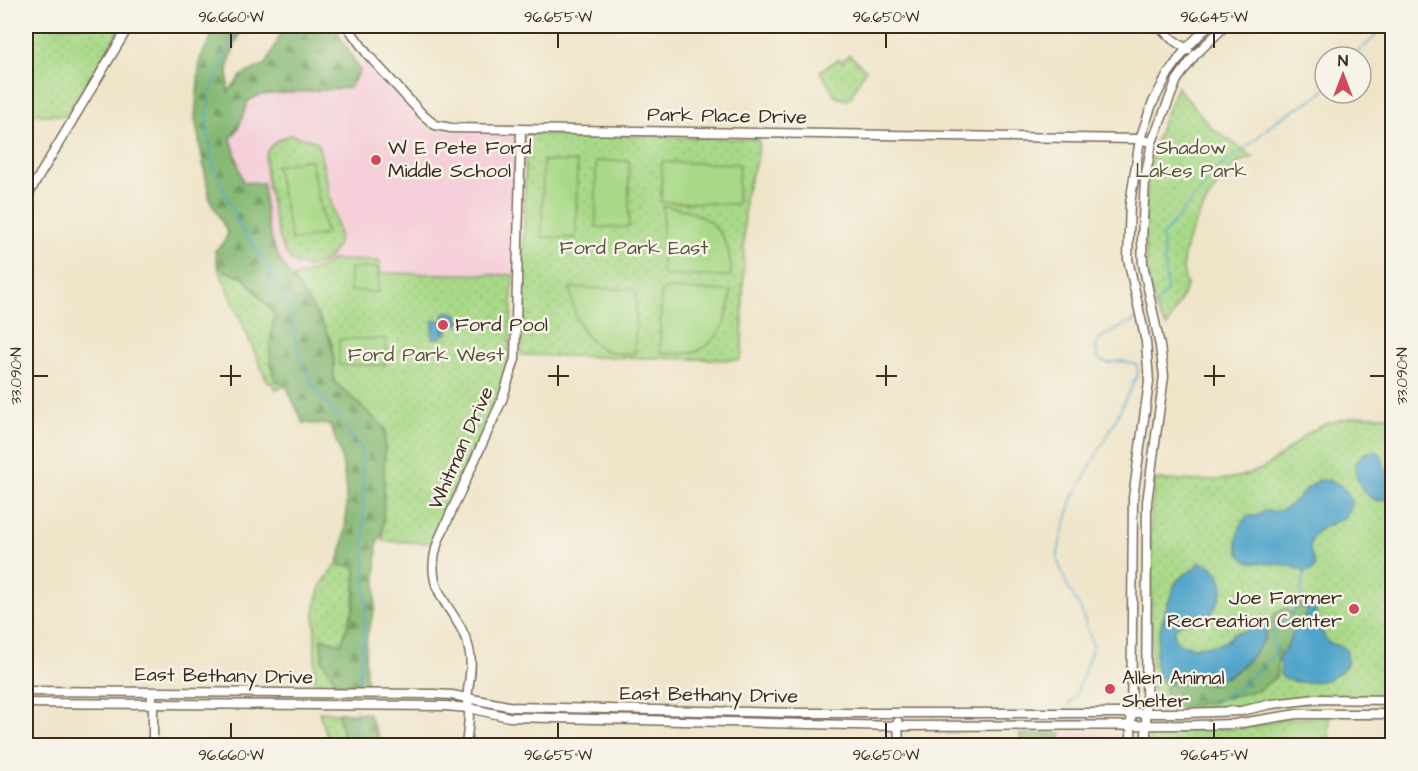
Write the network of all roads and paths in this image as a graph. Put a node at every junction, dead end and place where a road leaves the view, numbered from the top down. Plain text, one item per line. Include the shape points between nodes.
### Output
1 (129, 26) edge
2 (347, 26) edge
3 (1159, 26) edge
4 (1208, 26) edge
5 (1225, 26) edge
6 (1186, 49) junction
7 (1195, 55) junction
8 (521, 129) junction
9 (1140, 140) junction
10 (1152, 142) junction
11 (26, 198) edge
12 (1148, 600) junction
13 (1132, 601) junction
14 (26, 691) edge
15 (86, 691) junction
16 (151, 692) junction
17 (217, 692) junction
18 (468, 698) junction
19 (1392, 700) edge
20 (26, 703) edge
21 (86, 704) junction
22 (153, 704) junction
23 (221, 705) junction
24 (469, 708) junction
25 (596, 709) junction
26 (729, 712) junction
27 (1132, 712) junction
28 (1146, 713) junction
29 (840, 714) junction
30 (898, 714) junction
31 (1392, 714) edge
32 (596, 720) junction
33 (729, 723) junction
34 (792, 724) junction
35 (1132, 725) junction
36 (1146, 725) junction
37 (898, 726) junction
38 (153, 746) edge
39 (466, 746) edge
40 (899, 746) edge
41 (1131, 746) edge
42 (1146, 746) edge

1 - 11 main road
2 - 8 main road, Park Place Drive via 368,55 431,122 451,128
3 - 6 main road
4 - 6 main road
5 - 7 main road
6 - 7 main road
6 - 9 main road via 1160,88
7 - 10 main road via 1177,80
8 - 9 main road, Park Place Drive
8 - 18 main road, Whitman Drive via 515,359 502,400 434,556 439,593 462,631 471,656
9 - 10 main road, Park Place Drive
9 - 13 main road via 1128,247 1149,382 1133,498
10 - 12 main road via 1145,179 1143,264 1164,376 1147,502
12 - 13 main road
12 - 28 main road
13 - 27 main road
14 - 15 main road, East Bethany Drive
15 - 16 main road, East Bethany Drive
15 - 21 main road
16 - 17 main road, East Bethany Drive
16 - 22 main road
17 - 18 main road, East Bethany Drive via 433,694
17 - 23 main road
18 - 24 main road, Whitman Drive
18 - 25 main road, East Bethany Drive via 513,707
19 - 28 main road, East Bethany Drive via 1316,699 1241,711
20 - 21 main road, East Bethany Drive
21 - 22 main road, East Bethany Drive
22 - 23 main road, East Bethany Drive
22 - 38 main road
23 - 24 main road, East Bethany Drive
24 - 32 main road, East Bethany Drive via 509,717
24 - 39 main road, Whitman Drive
25 - 26 main road, East Bethany Drive
25 - 32 main road
26 - 29 main road, East Bethany Drive
26 - 33 main road
27 - 28 main road, East Bethany Drive
27 - 30 main road, East Bethany Drive
27 - 35 main road
28 - 36 main road
29 - 30 main road, East Bethany Drive
29 - 34 main road via 834,719
30 - 37 main road
31 - 36 main road, East Bethany Drive via 1297,714 1234,724
32 - 33 main road, East Bethany Drive
33 - 34 main road, East Bethany Drive
34 - 37 main road, East Bethany Drive
35 - 36 main road, East Bethany Drive
35 - 37 main road, East Bethany Drive
35 - 41 main road
36 - 42 main road
37 - 40 main road

